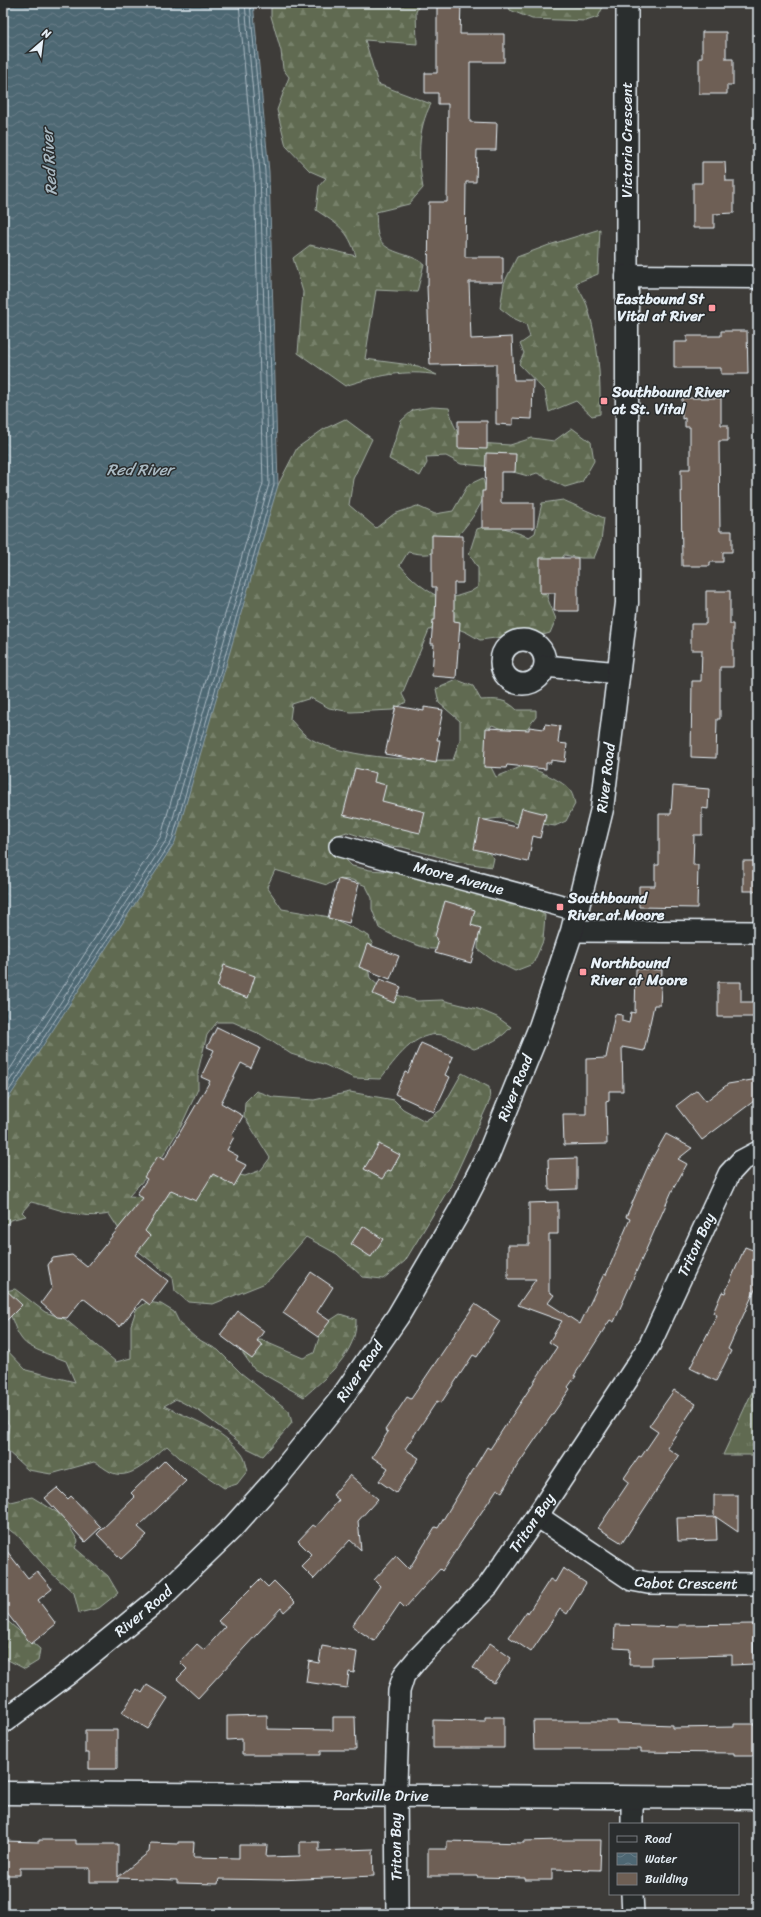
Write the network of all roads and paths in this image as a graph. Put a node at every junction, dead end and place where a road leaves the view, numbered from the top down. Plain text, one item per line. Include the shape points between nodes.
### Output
1 (627, 3) edge
2 (627, 276) junction
3 (758, 277) edge
4 (545, 666) dead end
5 (619, 673) junction
6 (340, 846) dead end
7 (577, 910) junction
8 (572, 931) junction
9 (758, 932) edge
10 (758, 1152) edge
11 (537, 1516) junction
12 (758, 1584) edge
13 (6, 1715) edge
14 (3, 1793) edge
15 (395, 1794) junction
16 (632, 1798) junction
17 (758, 1798) edge
18 (632, 1823) edge
19 (632, 1895) edge
20 (397, 1914) edge
21 (632, 1914) edge

1 - 2 street, Victoria Crescent
2 - 3 street
2 - 5 street, River Road via 627,603
4 - 5 street
5 - 7 street, River Road via 602,809
6 - 7 street, Moore Avenue
7 - 8 street, River Road
8 - 9 street
8 - 13 street, River Road via 540,1027 488,1155 460,1210 398,1316 340,1400 276,1479 232,1528 160,1598 66,1675
10 - 11 street, Triton Bay via 741,1160 729,1174 650,1344
11 - 12 street, Cabot Crescent via 632,1580 648,1583
11 - 15 street, Triton Bay via 488,1586 404,1675 399,1691
14 - 15 street, Parkville Drive
15 - 16 street, Parkville Drive
15 - 20 street, Triton Bay
16 - 17 street, Parkville Drive
16 - 18 street
19 - 21 street

